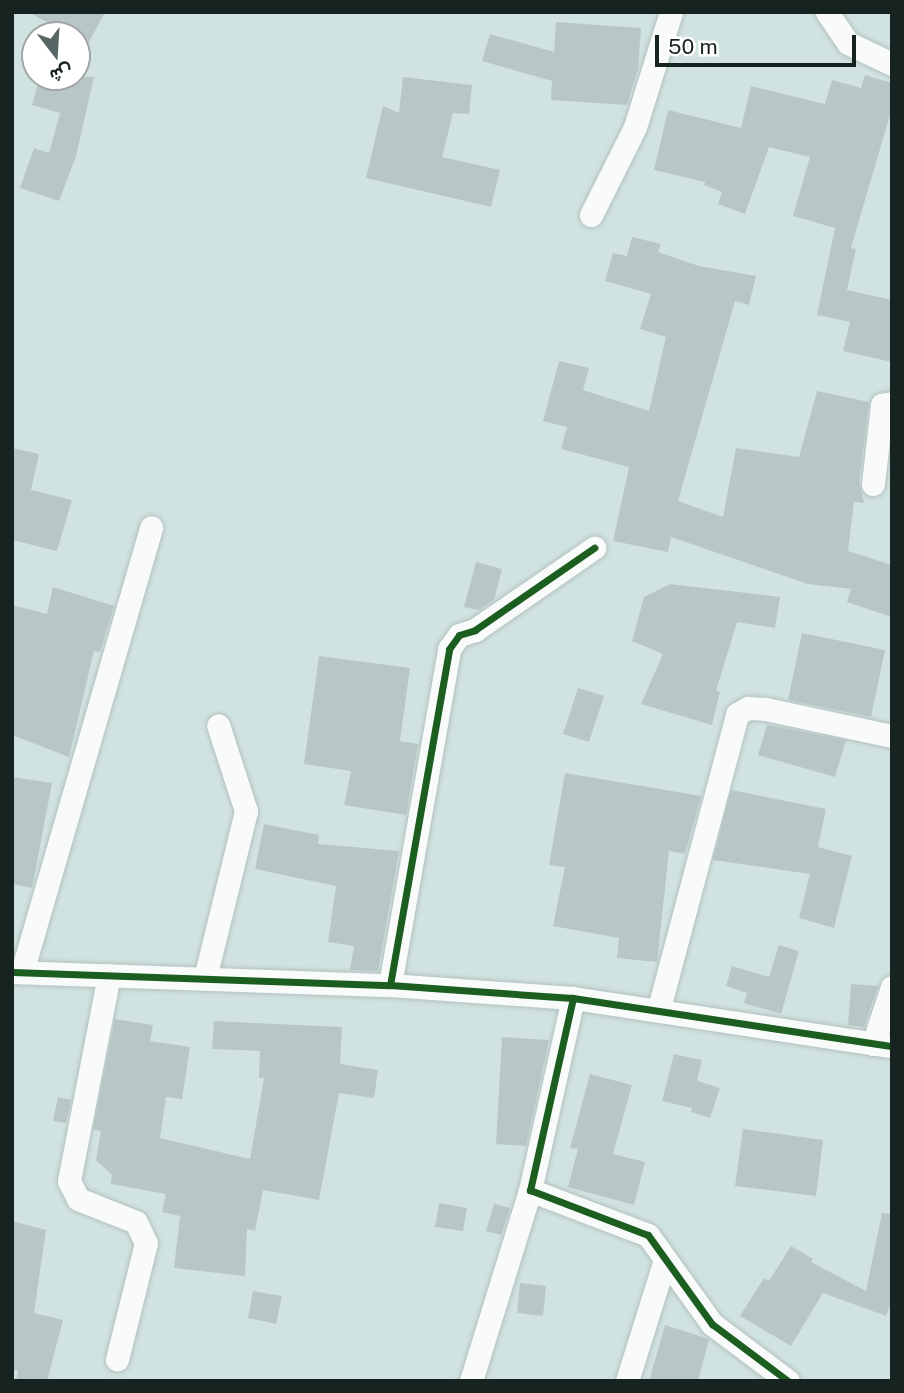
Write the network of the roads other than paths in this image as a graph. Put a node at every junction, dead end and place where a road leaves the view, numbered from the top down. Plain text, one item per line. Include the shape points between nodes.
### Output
1 (671, 12) edge
2 (827, 12) edge
3 (892, 64) edge
4 (591, 215) dead end
5 (892, 403) edge
6 (873, 484) dead end
7 (152, 527) dead end
8 (594, 548) dead end
9 (218, 725) dead end
10 (892, 736) edge
11 (17, 972) edge
12 (109, 975) junction
13 (205, 978) junction
14 (390, 985) junction
15 (892, 987) edge
16 (573, 998) junction
17 (659, 1008) junction
18 (882, 1045) edge
19 (530, 1190) junction
20 (664, 1263) junction
21 (117, 1359) dead end
22 (471, 1381) edge
23 (626, 1381) edge
24 (788, 1381) edge

1 - 4 street via 635,127
2 - 3 street via 848,43
5 - 6 street via 882,405
7 - 11 street
8 - 14 street via 475,630 459,635 449,649
9 - 13 street via 246,811
10 - 17 street via 765,709 748,708 737,714
11 - 12 street
12 - 13 street
12 - 21 street via 69,1181 78,1199 136,1222 145,1243
13 - 14 street
14 - 16 street
15 - 18 street
16 - 17 street
16 - 19 street
17 - 18 street
19 - 20 street via 648,1235
19 - 22 street
20 - 23 street
20 - 24 street via 712,1324

